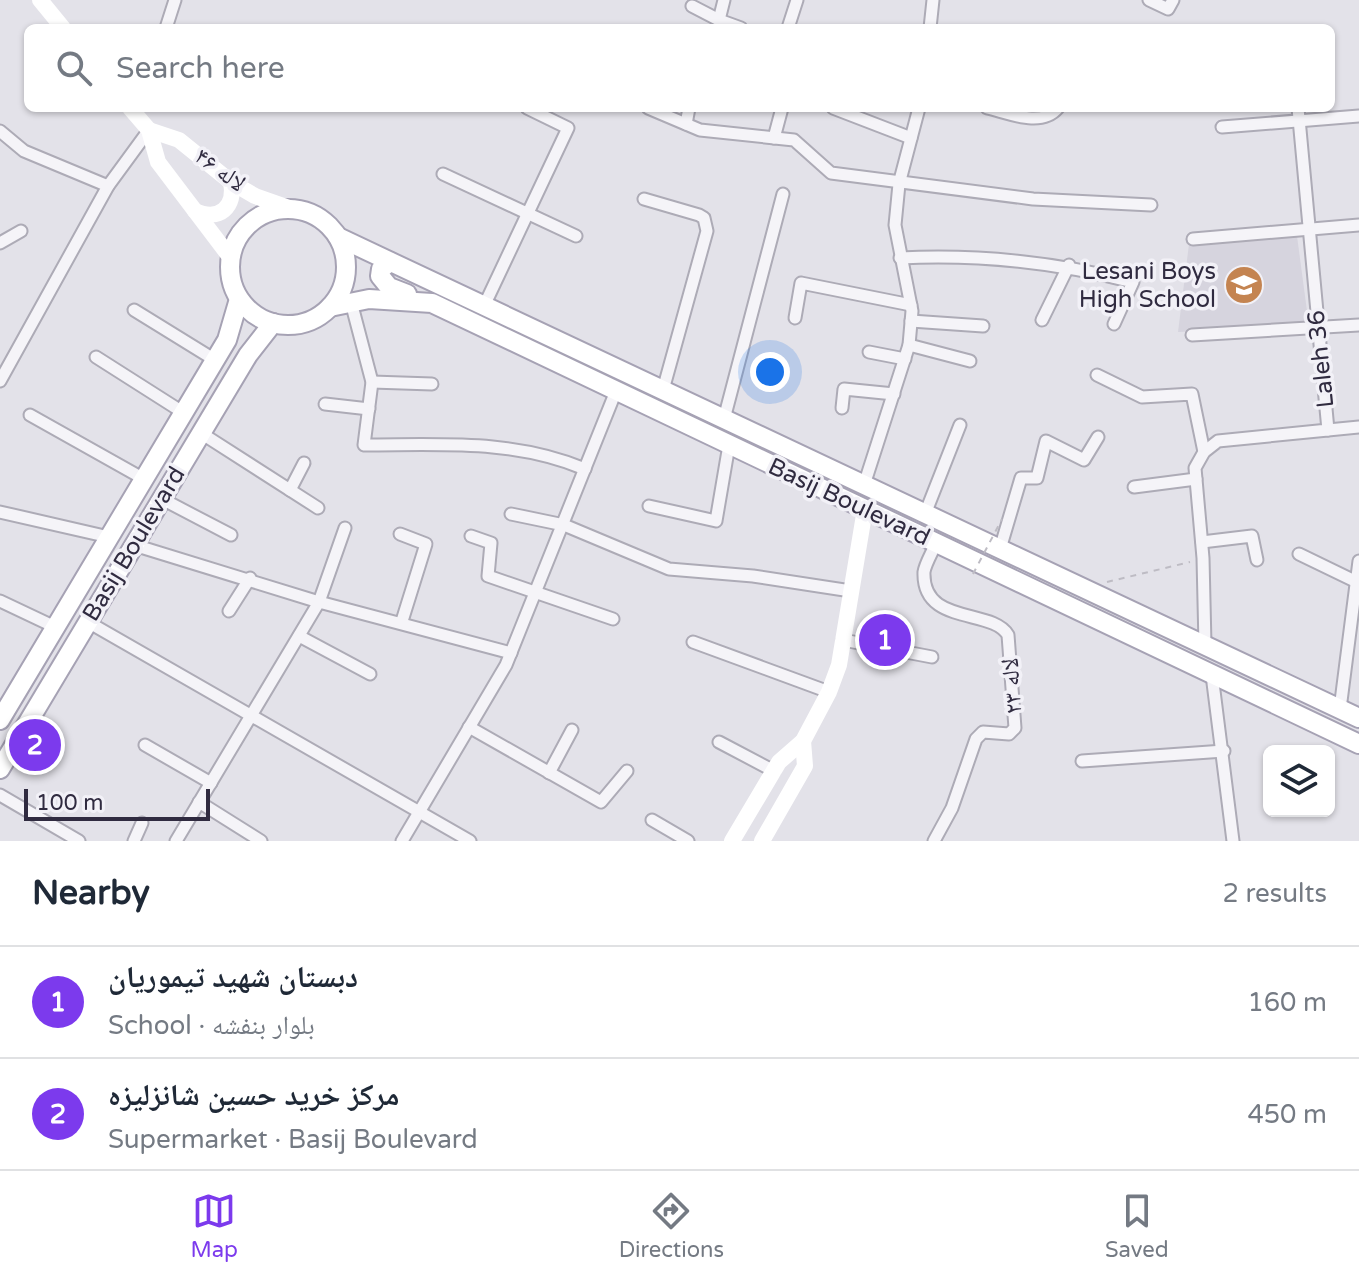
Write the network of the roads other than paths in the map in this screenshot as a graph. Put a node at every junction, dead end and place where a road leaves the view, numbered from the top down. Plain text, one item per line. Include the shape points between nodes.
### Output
1 (40, 0) edge
2 (175, 0) edge
3 (724, 0) edge
4 (797, 0) edge
5 (933, 0) edge
6 (1149, 0) edge
7 (1173, 0) edge
8 (692, 6) dead end
9 (719, 20) junction
10 (60, 24) edge
11 (167, 24) edge
12 (730, 24) edge
13 (789, 24) edge
14 (930, 24) edge
15 (136, 112) edge
16 (535, 112) edge
17 (658, 112) edge
18 (688, 112) edge
19 (781, 112) edge
20 (843, 112) edge
21 (918, 112) edge
22 (1004, 112) edge
23 (1053, 112) edge
24 (1298, 112) edge
25 (1359, 116) edge
26 (1299, 121) junction
27 (686, 124) junction
28 (1222, 127) dead end
29 (149, 130) junction
30 (0, 131) edge
31 (774, 138) junction
32 (911, 138) junction
33 (443, 174) dead end
34 (231, 182) junction
35 (899, 184) junction
36 (108, 186) junction
37 (783, 194) dead end
38 (644, 199) dead end
39 (1151, 205) dead end
40 (292, 209) junction
41 (195, 211) junction
42 (527, 214) junction
43 (1359, 225) edge
44 (1309, 229) junction
45 (21, 231) dead end
46 (576, 236) dead end
47 (338, 237) junction
48 (1193, 239) dead end
49 (0, 243) edge
50 (230, 257) junction
51 (900, 258) junction
52 (390, 262) junction
53 (1069, 265) junction
54 (239, 299) junction
55 (351, 302) junction
56 (432, 303) junction
57 (911, 305) junction
58 (484, 306) junction
59 (330, 307) junction
60 (134, 310) dead end
61 (795, 318) dead end
62 (1042, 320) dead end
63 (911, 321) junction
64 (273, 323) junction
65 (1114, 324) dead end
66 (1359, 325) edge
67 (983, 326) dead end
68 (1318, 329) junction
69 (1192, 335) dead end
70 (227, 340) junction
71 (909, 345) junction
72 (869, 352) dead end
73 (248, 355) junction
74 (96, 357) dead end
75 (905, 359) junction
76 (215, 360) junction
77 (970, 361) dead end
78 (1097, 375) dead end
79 (0, 381) edge
80 (372, 382) junction
81 (432, 384) dead end
82 (663, 390) junction
83 (616, 391) junction
84 (894, 394) junction
85 (325, 404) dead end
86 (842, 408) dead end
87 (369, 409) junction
88 (184, 413) junction
89 (30, 415) dead end
90 (724, 419) junction
91 (960, 425) dead end
92 (1359, 427) edge
93 (1328, 430) junction
94 (201, 433) junction
95 (1098, 437) dead end
96 (729, 445) junction
97 (1204, 452) junction
98 (304, 463) dead end
99 (585, 469) junction
100 (144, 479) junction
101 (1196, 479) junction
102 (864, 485) junction
103 (1134, 487) dead end
104 (290, 490) junction
105 (162, 499) junction
106 (649, 506) dead end
107 (318, 508) dead end
108 (865, 509) junction
109 (0, 512) edge
110 (511, 514) dead end
111 (925, 514) junction
112 (564, 525) junction
113 (345, 528) dead end
114 (400, 534) dead end
115 (231, 535) dead end
116 (471, 536) dead end
117 (109, 537) junction
118 (1202, 542) junction
119 (936, 543) junction
120 (134, 545) junction
121 (1000, 549) junction
122 (1299, 554) dead end
123 (1257, 560) dead end
124 (1359, 561) edge
125 (250, 578) junction
126 (1358, 583) edge
127 (851, 591) junction
128 (538, 592) junction
129 (0, 601) edge
130 (319, 602) junction
131 (229, 611) dead end
132 (613, 619) dead end
133 (402, 621) junction
134 (88, 622) junction
135 (55, 627) junction
136 (299, 636) junction
137 (843, 640) junction
138 (693, 642) dead end
139 (1205, 645) junction
140 (511, 653) junction
141 (932, 657) dead end
142 (370, 674) dead end
143 (1212, 675) junction
144 (829, 692) junction
145 (3, 707) edge
146 (1340, 709) junction
147 (251, 715) junction
148 (1359, 718) edge
149 (469, 727) junction
150 (572, 730) dead end
151 (803, 741) junction
152 (719, 742) dead end
153 (1359, 744) edge
154 (145, 745) dead end
155 (1224, 751) junction
156 (1082, 761) dead end
157 (0, 769) edge
158 (627, 771) dead end
159 (774, 771) junction
160 (549, 773) junction
161 (211, 783) junction
162 (0, 795) edge
163 (199, 802) junction
164 (419, 812) junction
165 (652, 820) dead end
166 (142, 823) dead end
167 (79, 841) edge
168 (134, 841) edge
169 (176, 841) edge
170 (261, 841) edge
171 (402, 841) edge
172 (470, 841) edge
173 (688, 841) edge
174 (732, 841) edge
175 (762, 841) edge
176 (934, 841) edge
177 (1233, 841) edge

1 - 10 main road
2 - 11 street
3 - 9 street
4 - 13 street
5 - 14 street
6 - 7 street via 1168,9
8 - 9 street
9 - 12 street
15 - 29 main road
16 - 42 street via 568,128
17 - 27 street
18 - 27 street
19 - 31 street
20 - 32 street
21 - 32 street
22 - 23 street via 1029,118
24 - 26 street, Laleh 36
25 - 26 street
26 - 28 street
26 - 44 street, Laleh 36
27 - 31 street
29 - 34 main road, لاله ۴۶ via 179,140
29 - 36 street
29 - 41 main road via 158,162
30 - 36 street via 24,151
31 - 35 street via 794,140 831,173
32 - 35 street
33 - 42 street
34 - 40 main road, لاله ۴۶
34 - 41 main road via 229,206 206,216
35 - 39 street
35 - 51 street via 895,237
36 - 79 street
37 - 90 street
38 - 82 street via 699,215 707,231
40 - 47 main road via 326,222
40 - 50 main road via 275,210 252,222 235,241
41 - 50 main road
42 - 46 street
42 - 58 street
43 - 44 street
44 - 48 street
44 - 68 street, Laleh 36
45 - 49 street
47 - 52 main road, Basij Boulevard
47 - 59 main road via 346,273
50 - 54 main road via 229,272
51 - 53 street via 966,255
51 - 57 street
52 - 56 main road via 380,276 389,287
52 - 58 main road, Basij Boulevard
53 - 62 street
53 - 65 street via 1133,282
54 - 64 main road
54 - 70 main road, Basij Boulevard
55 - 56 main road, Basij Boulevard via 396,298
55 - 59 main road, Basij Boulevard
55 - 80 street
56 - 83 main road, Basij Boulevard
57 - 61 street via 801,283
57 - 63 street
58 - 82 main road, Basij Boulevard
59 - 64 main road via 304,323
60 - 76 street
63 - 67 street
63 - 71 street
64 - 73 main road, Basij Boulevard
66 - 68 street
68 - 69 street
68 - 93 street, Laleh 36
70 - 73 main road via 240,341
70 - 76 main road, Basij Boulevard
71 - 75 street
71 - 77 street
72 - 75 street
73 - 94 main road, Basij Boulevard
74 - 88 street
75 - 84 street
76 - 88 main road, Basij Boulevard
78 - 97 street via 1142,397 1192,394
80 - 81 street
80 - 87 street
82 - 90 main road, Basij Boulevard
83 - 96 main road, Basij Boulevard
83 - 99 street
84 - 86 street via 844,389
84 - 102 street
85 - 87 street
87 - 99 street via 364,445 487,444 548,454
88 - 100 main road, Basij Boulevard
89 - 100 street
90 - 102 main road, Basij Boulevard
91 - 111 street
92 - 93 street
93 - 97 street, Laleh 36 via 1218,441
94 - 104 street
94 - 105 main road, Basij Boulevard
95 - 121 street via 1084,460 1046,441 1037,478 1021,478
96 - 106 street via 716,521
96 - 108 main road, Basij Boulevard
97 - 101 street via 1195,468
98 - 104 street
99 - 112 street
100 - 117 main road, Basij Boulevard
101 - 103 street
101 - 118 street
102 - 111 main road, Basij Boulevard
104 - 107 street
105 - 115 street
105 - 120 main road, Basij Boulevard
108 - 119 main road, Basij Boulevard
108 - 127 main road
109 - 117 street
110 - 112 street
111 - 121 main road, Basij Boulevard
112 - 127 street via 669,569
112 - 128 street
113 - 130 street
114 - 133 street via 426,544
116 - 128 street via 491,543 488,576
117 - 135 main road, Basij Boulevard
118 - 123 street via 1252,536
118 - 139 street
119 - 143 main road, Basij Boulevard
119 - 176 street, لاله ۲۳ via 924,573 930,595 958,617 998,626 1008,635 1015,728 1009,734 983,732 976,739 952,808
120 - 125 street
120 - 134 main road, Basij Boulevard
121 - 139 main road, Basij Boulevard
122 - 126 street
124 - 126 street
125 - 130 street
125 - 131 street
126 - 146 street
127 - 137 main road
128 - 132 street
128 - 140 street
129 - 135 street
130 - 133 street
130 - 136 street
133 - 140 street
134 - 147 street
134 - 157 main road, Basij Boulevard
135 - 145 main road, Basij Boulevard
136 - 142 street
136 - 147 street
137 - 141 street
137 - 144 main road
138 - 144 street
139 - 146 main road, Basij Boulevard
140 - 149 street
143 - 153 main road, Basij Boulevard
143 - 155 street
144 - 151 main road
146 - 148 main road, Basij Boulevard
147 - 161 street
147 - 164 street
149 - 160 street
149 - 164 street
150 - 160 street
151 - 159 main road
151 - 175 main road via 805,766
152 - 159 street
154 - 161 street
155 - 156 street
155 - 177 street
158 - 160 street via 601,802
159 - 174 main road
161 - 163 street
162 - 167 street
163 - 169 street
163 - 170 street
164 - 171 street
164 - 172 street
165 - 173 street
166 - 168 street

